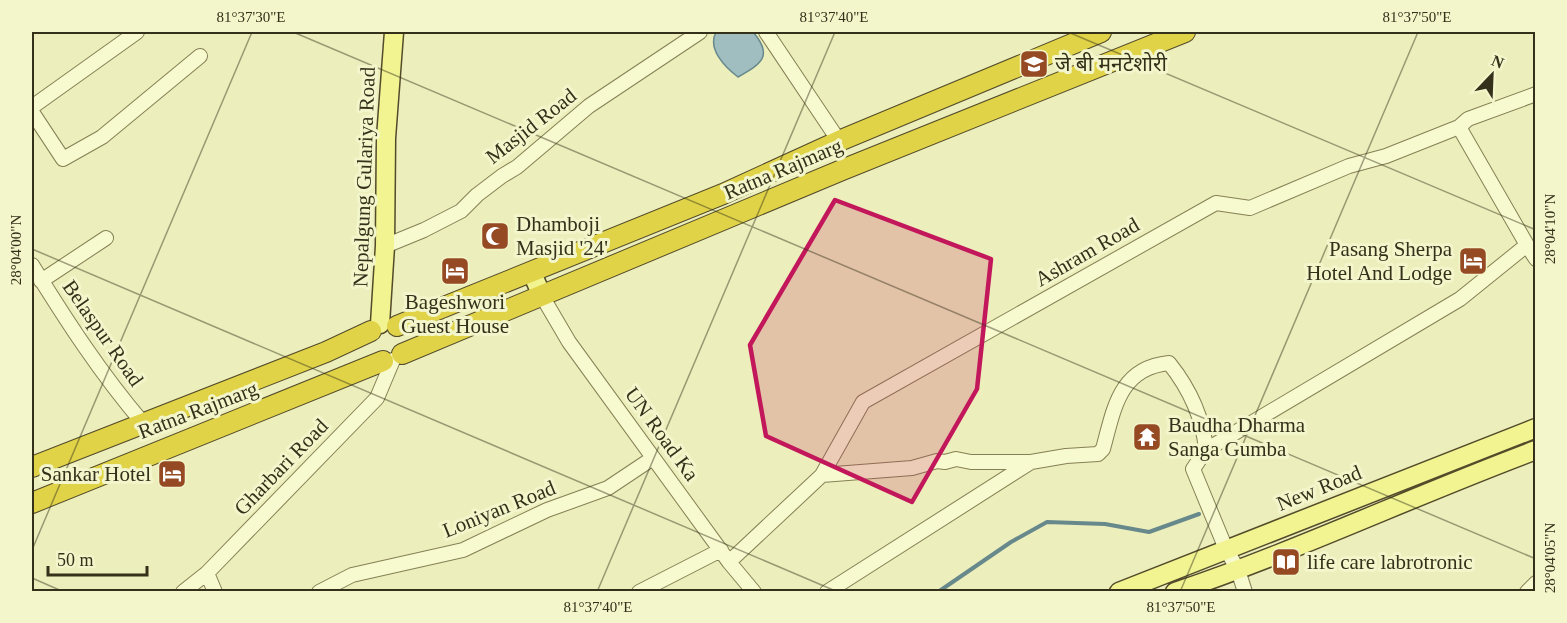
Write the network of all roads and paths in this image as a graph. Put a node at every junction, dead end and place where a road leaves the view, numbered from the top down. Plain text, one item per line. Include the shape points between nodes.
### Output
1 (137, 32) edge
2 (394, 32) edge
3 (700, 32) edge
4 (766, 32) edge
5 (1101, 32) edge
6 (1185, 32) edge
7 (200, 56) dead end
8 (1536, 94) edge
9 (32, 107) edge
10 (32, 112) edge
11 (1459, 127) junction
12 (839, 141) junction
13 (106, 238) dead end
14 (1527, 245) junction
15 (385, 246) junction
16 (1536, 259) edge
17 (32, 265) edge
18 (532, 273) junction
19 (41, 281) junction
20 (542, 296) junction
21 (383, 327) junction
22 (393, 358) junction
23 (143, 423) junction
24 (1536, 428) edge
25 (1206, 450) junction
26 (1536, 450) edge
27 (653, 458) junction
28 (1031, 462) junction
29 (32, 467) edge
30 (822, 475) junction
31 (32, 502) edge
32 (1226, 549) junction
33 (721, 550) junction
34 (729, 562) junction
35 (1238, 570) junction
36 (207, 573) junction
37 (1536, 583) edge
38 (183, 591) edge
39 (214, 591) edge
40 (319, 591) edge
41 (639, 591) edge
42 (754, 591) edge
43 (827, 591) edge
44 (1119, 591) edge
45 (1175, 591) edge
46 (1245, 591) edge
47 (1527, 591) edge

1 - 9 street
2 - 15 main road, Nepalgung Gulariya Road via 386,138
3 - 15 street, Masjid Road via 589,106 461,211
4 - 12 street
5 - 12 highway, Ratna Rajmarg
6 - 20 highway, Ratna Rajmarg
7 - 10 street via 102,137 63,159
8 - 11 street, Ashram Road via 1468,119
11 - 14 street
11 - 30 street, Ashram Road via 1349,166 1250,208 1216,203 864,402
12 - 18 highway, Ratna Rajmarg
13 - 19 street
14 - 16 street
14 - 25 street via 1460,298
15 - 21 main road, Nepalgung Gulariya Road
17 - 19 street, Belaspur Road
18 - 20 main road
18 - 21 highway, Ratna Rajmarg
19 - 23 street, Belaspur Road via 114,388
20 - 22 highway, Ratna Rajmarg
20 - 27 street, UN Road Ka via 569,342
21 - 22 highway via 405,336 405,348
21 - 22 highway via 368,343 369,349 377,359
21 - 23 highway, Ratna Rajmarg
22 - 31 highway, Ratna Rajmarg
22 - 36 street, Gharbari Road via 377,398
23 - 29 highway, Ratna Rajmarg
24 - 32 main road, New Road
25 - 28 street via 1193,402 1169,363 1155,365 1130,379 1116,402 1098,454
25 - 32 street via 1193,469
26 - 35 main road
27 - 33 street, UN Road Ka
27 - 40 street, Loniyan Road via 608,488 547,510 463,550 352,575
28 - 30 street via 956,459 912,468
28 - 43 street
30 - 34 street, Ashram Road
32 - 35 street
32 - 44 main road, New Road
33 - 34 street, UN Road Ka
33 - 41 street
34 - 42 street, UN Road Ka
35 - 45 main road
35 - 46 street
36 - 38 street, Gharbari Road
36 - 39 street
37 - 47 street

